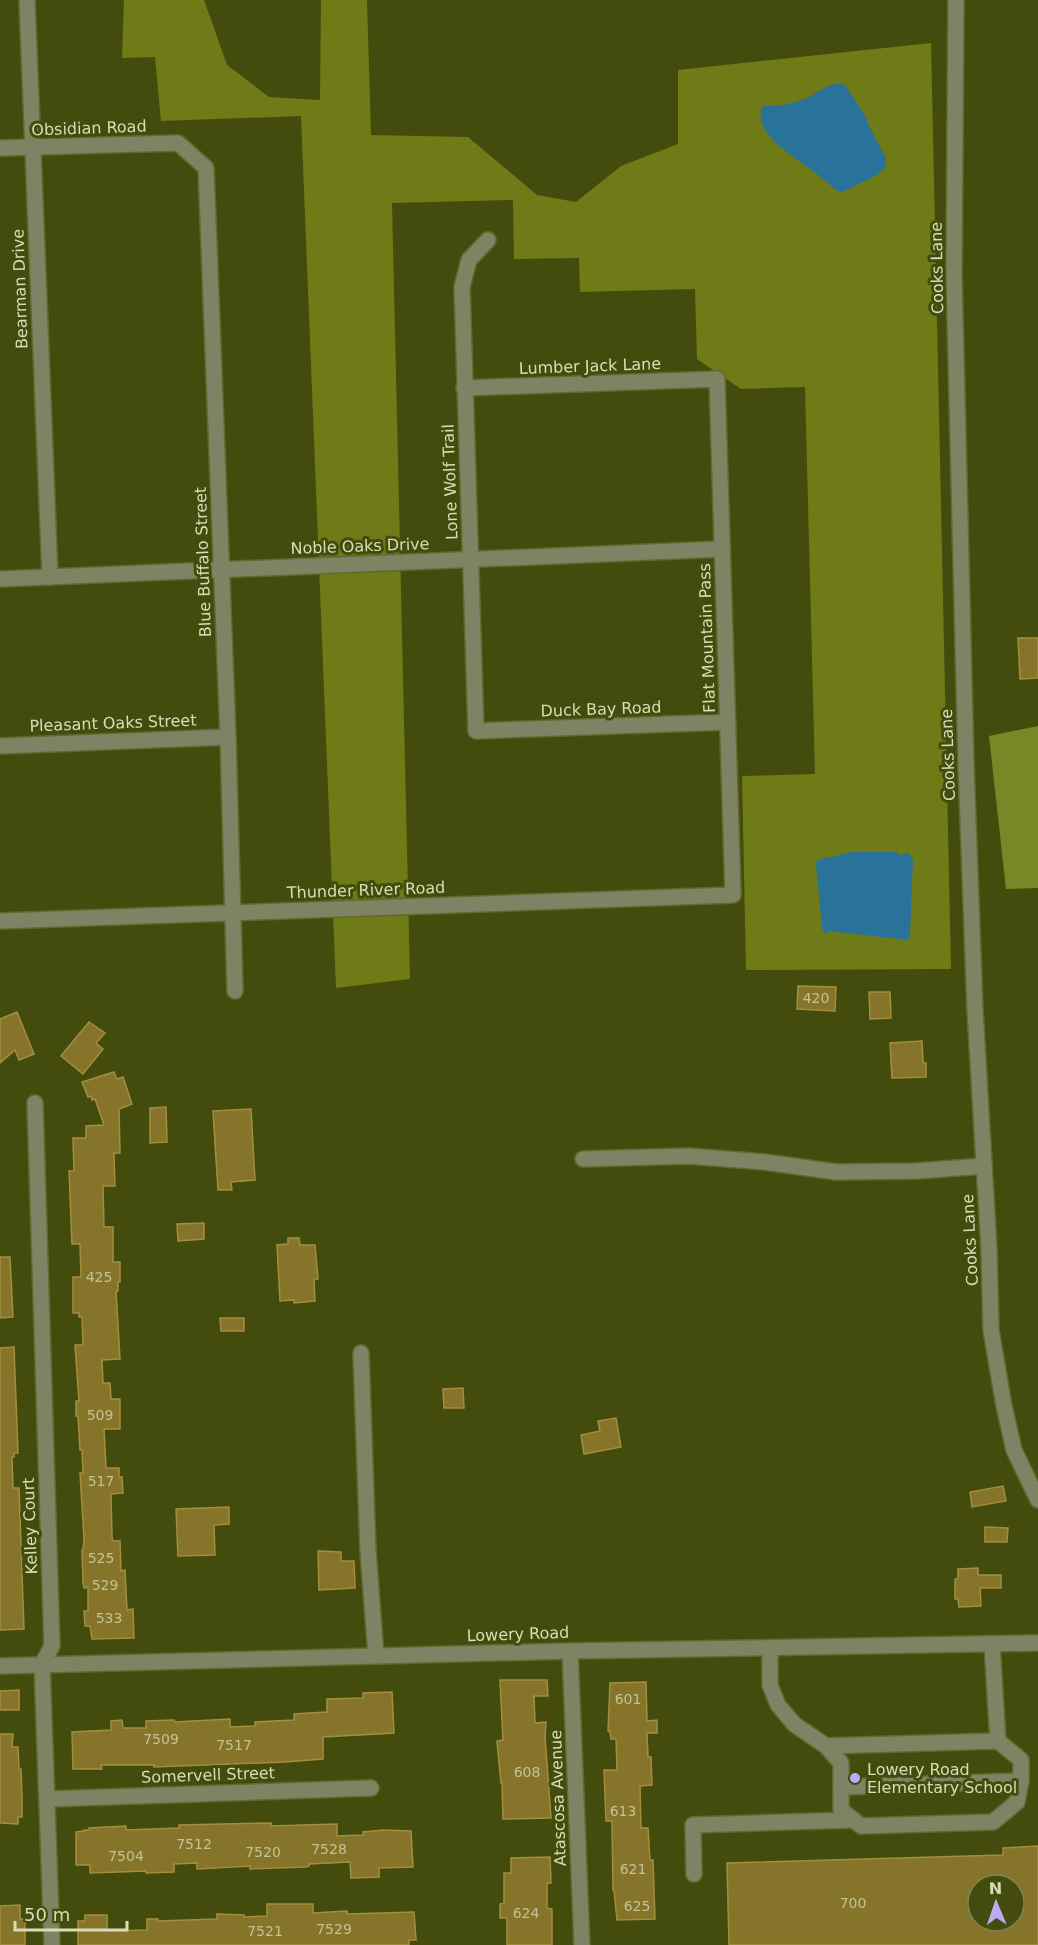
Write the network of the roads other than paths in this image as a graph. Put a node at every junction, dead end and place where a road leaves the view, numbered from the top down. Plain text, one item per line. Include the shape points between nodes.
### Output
1 (27, 0) edge
2 (956, 0) edge
3 (178, 143) joint
4 (0, 148) edge
5 (32, 148) junction
6 (488, 240) dead end
7 (717, 380) joint
8 (464, 388) junction
9 (722, 549) junction
10 (471, 559) junction
11 (221, 570) junction
12 (50, 577) junction
13 (0, 579) edge
14 (728, 722) junction
15 (476, 731) joint
16 (228, 737) junction
17 (0, 746) edge
18 (733, 895) joint
19 (234, 913) junction
20 (0, 921) edge
21 (235, 991) dead end
22 (36, 1103) dead end
23 (584, 1159) dead end
24 (984, 1166) junction
25 (361, 1353) dead end
26 (1038, 1500) edge
27 (1038, 1643) edge
28 (992, 1644) junction
29 (770, 1648) junction
30 (570, 1650) junction
31 (376, 1656) junction
32 (42, 1665) junction
33 (0, 1666) edge
34 (998, 1741) junction
35 (826, 1746) junction
36 (1022, 1781) junction
37 (841, 1787) junction
38 (371, 1788) dead end
39 (47, 1799) junction
40 (854, 1820) junction
41 (694, 1874) dead end
42 (52, 1945) edge
43 (582, 1945) edge

1 - 5 street, Bearman Drive
2 - 24 street, Cooks Lane via 954,275 967,776
3 - 5 street, Obsidian Road
3 - 11 street, Blue Buffalo Street via 206,168
4 - 5 street, Obsidian Road
5 - 12 street, Bearman Drive
6 - 8 street, Lone Wolf Trail via 469,260 462,287
7 - 8 street, Lumber Jack Lane
7 - 9 street, Flat Mountain Pass
8 - 10 street, Lone Wolf Trail
9 - 10 street, Noble Oaks Drive
9 - 14 street, Flat Mountain Pass
10 - 11 street, Noble Oaks Drive
10 - 15 street, Lone Wolf Trail
11 - 12 street, Noble Oaks Drive
11 - 16 street, Blue Buffalo Street
12 - 13 street, Noble Oaks Drive
14 - 15 street, Duck Bay Road
14 - 18 street, Flat Mountain Pass
16 - 17 street, Pleasant Oaks Street
16 - 19 street, Blue Buffalo Street
18 - 19 street, Thunder River Road
19 - 20 street, Thunder River Road
19 - 21 street, Blue Buffalo Street
22 - 32 street, Kelley Court via 52,1646
23 - 24 street via 689,1156 836,1172
24 - 26 street, Cooks Lane via 991,1330 1014,1450
25 - 31 street
27 - 28 street, Lowery Road
28 - 29 street, Lowery Road
28 - 34 street
29 - 30 street, Lowery Road
29 - 35 street via 770,1685 778,1705 794,1724
30 - 31 street, Lowery Road
30 - 43 street, Atascosa Avenue
31 - 32 street, Lowery Road
32 - 33 street, Lowery Road
32 - 39 street, Kelley Court
34 - 35 street
34 - 36 street via 1021,1760
35 - 37 street via 841,1763
36 - 37 street
36 - 40 street via 1017,1802 993,1822 861,1826
37 - 40 street via 841,1810
38 - 39 street, Somervell Street
39 - 42 street, Kelley Court
40 - 41 street via 693,1825

